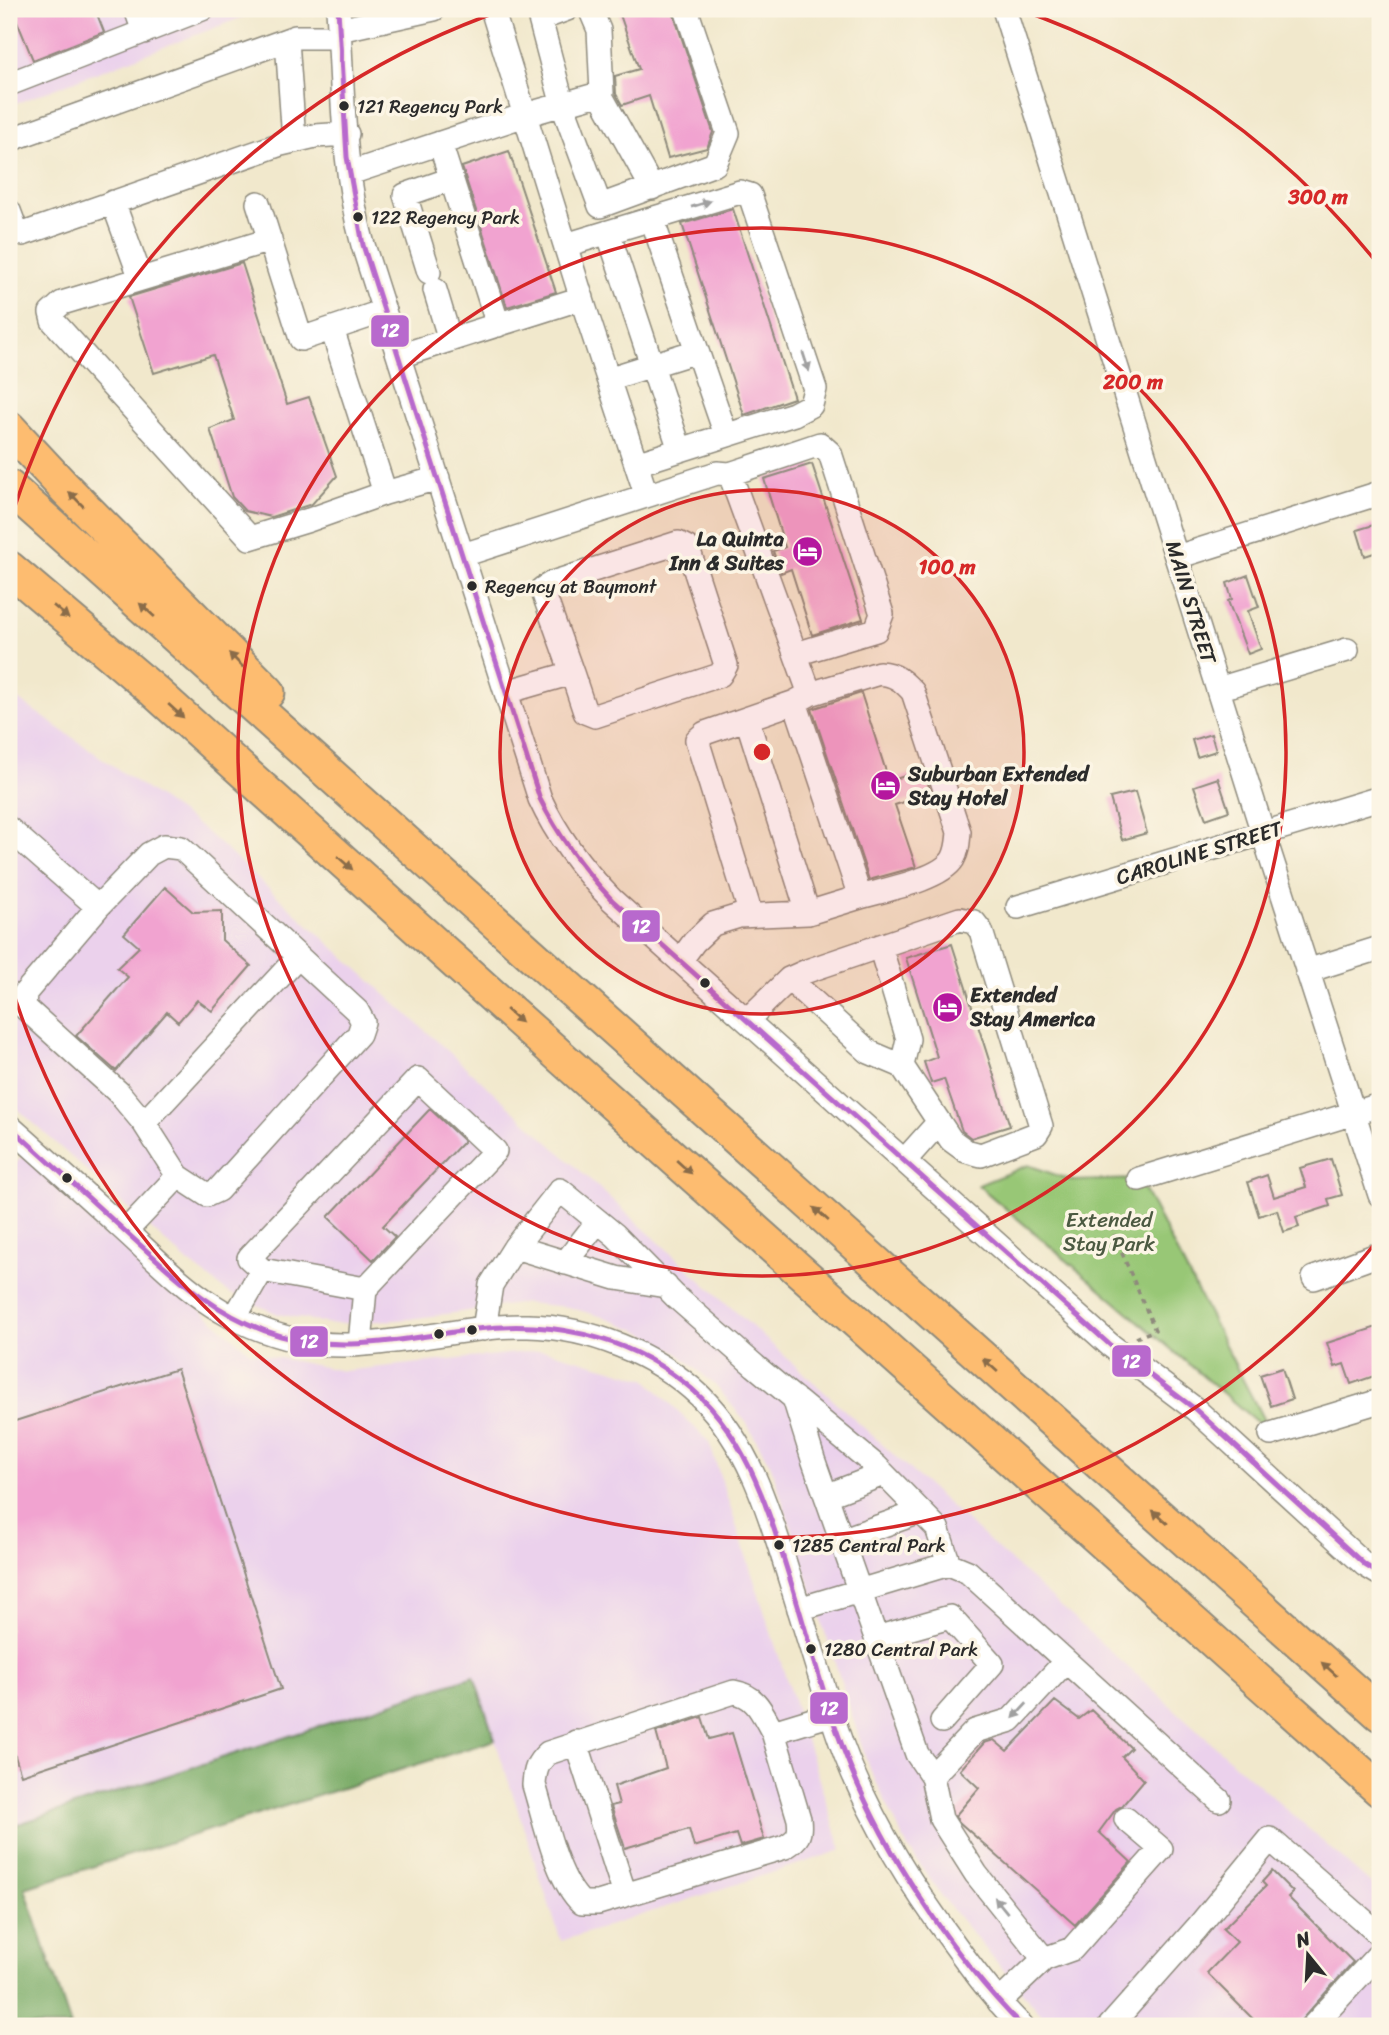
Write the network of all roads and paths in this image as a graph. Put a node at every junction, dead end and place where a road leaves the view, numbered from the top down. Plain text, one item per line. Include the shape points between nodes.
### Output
1 (136, 9) edge
2 (434, 9) edge
3 (492, 9) edge
4 (567, 9) edge
5 (590, 9) edge
6 (686, 9) edge
7 (1004, 9) edge
8 (193, 10) edge
9 (339, 25) edge
10 (144, 32) junction
11 (287, 40) junction
12 (9, 83) edge
13 (600, 93) junction
14 (563, 106) junction
15 (525, 115) junction
16 (347, 134) junction
17 (9, 140) edge
18 (294, 141) junction
19 (440, 143) junction
20 (349, 173) junction
21 (452, 178) junction
22 (652, 188) junction
23 (113, 202) junction
24 (258, 203) dead end
25 (9, 211) edge
26 (652, 219) junction
27 (608, 232) junction
28 (270, 240) junction
29 (566, 245) junction
30 (141, 279) junction
31 (582, 299) junction
32 (384, 310) junction
33 (498, 325) junction
34 (332, 328) junction
35 (450, 340) junction
36 (697, 351) junction
37 (399, 356) junction
38 (652, 365) junction
39 (608, 379) junction
40 (9, 428) edge
41 (726, 435) junction
42 (680, 450) junction
43 (636, 464) junction
44 (730, 474) junction
45 (438, 478) junction
46 (9, 487) edge
47 (385, 493) junction
48 (1380, 493) edge
49 (646, 495) junction
50 (463, 555) junction
51 (1177, 557) junction
52 (10, 570) edge
53 (1347, 650) dead end
54 (796, 654) junction
55 (572, 673) junction
56 (1218, 689) junction
57 (506, 692) junction
58 (803, 698) junction
59 (747, 719) junction
60 (325, 770) junction
61 (1380, 798) edge
62 (9, 829) edge
63 (1263, 833) junction
64 (860, 897) junction
65 (98, 907) junction
66 (1018, 907) dead end
67 (808, 913) junction
68 (751, 915) junction
69 (880, 946) junction
70 (1380, 948) edge
71 (298, 957) junction
72 (680, 961) junction
73 (1307, 971) junction
74 (789, 979) junction
75 (747, 1020) junction
76 (902, 1066) junction
77 (1380, 1104) edge
78 (1353, 1113) junction
79 (939, 1122) junction
80 (144, 1123) junction
81 (11, 1134) edge
82 (904, 1161) junction
83 (178, 1176) junction
84 (1139, 1179) dead end
85 (1380, 1195) edge
86 (1106, 1216) dead end
87 (598, 1221) junction
88 (126, 1231) junction
89 (515, 1247) junction
90 (1380, 1254) edge
91 (565, 1263) junction
92 (262, 1270) junction
93 (1314, 1278) dead end
94 (666, 1286) junction
95 (365, 1289) junction
96 (235, 1317) junction
97 (484, 1329) junction
98 (1136, 1338) dead end
99 (360, 1344) junction
100 (794, 1398) junction
101 (1380, 1401) edge
102 (1271, 1433) dead end
103 (883, 1474) junction
104 (826, 1496) junction
105 (920, 1512) junction
106 (841, 1540) junction
107 (949, 1564) junction
108 (1380, 1574) edge
109 (859, 1591) junction
110 (799, 1609) junction
111 (876, 1638) junction
112 (1066, 1661) junction
113 (832, 1714) junction
114 (1380, 1714) edge
115 (942, 1721) dead end
116 (773, 1732) junction
117 (576, 1742) junction
118 (932, 1776) junction
119 (1380, 1790) edge
120 (1219, 1800) dead end
121 (1126, 1819) dead end
122 (625, 1895) junction
123 (1380, 1935) edge
124 (1380, 1953) edge
125 (1044, 1959) junction
126 (999, 2002) junction
127 (1022, 2026) edge
128 (1110, 2026) edge
129 (1313, 2026) edge

1 - 10 street
2 - 9 street
3 - 15 street
4 - 14 street via 540,19
5 - 13 street via 599,30
6 - 22 street via 728,133 715,164
7 - 51 street, MAIN STREET
8 - 10 street
9 - 11 street
9 - 16 street
10 - 12 street
11 - 17 street
11 - 18 street
13 - 14 street
13 - 22 street
14 - 15 street
14 - 22 street via 600,206
15 - 19 street
15 - 29 street
16 - 18 street
16 - 20 street
18 - 23 street
19 - 20 street
19 - 21 street
20 - 32 street via 356,217
21 - 33 street
21 - 35 street via 405,195
23 - 25 street via 23,234
23 - 30 street
24 - 28 street
26 - 27 street
26 - 36 street
26 -> 41 street via 740,192 750,195 815,389 811,405 794,414
27 - 29 street
27 - 38 street
28 - 30 street
28 - 34 street via 301,339
29 - 31 street
30 - 47 street via 62,303 51,313 53,321 250,538
31 - 33 street
31 - 39 street
32 - 34 street
32 - 37 street
33 - 35 street
34 - 47 street
35 - 37 street
36 - 38 street
36 - 41 street
37 - 45 street
38 - 39 street
38 - 42 street
39 - 43 street
60 -> 40 highway via 277,701
41 - 42 street
42 - 43 street
43 - 49 street
44 - 49 street via 717,473
44 - 54 street
44 - 54 street via 820,444 831,453 883,614 876,630
45 - 47 street
45 - 50 street
60 -> 46 highway
48 - 51 street
49 - 50 street
50 - 57 street
51 - 56 street, MAIN STREET
52 -> 119 highway via 155,691
53 - 56 street
54 - 58 street
55 - 55 street via 542,589 678,543 688,548 726,665 720,676 595,716 585,712
55 - 57 street
56 - 63 street, MAIN STREET
57 - 72 street via 540,799 568,850 612,900
58 - 59 street
58 - 64 street
58 - 64 street via 879,673 905,683 913,692 959,832 951,862 932,875
59 - 67 street
59 - 68 street via 697,740
114 -> 60 highway
61 - 63 street, CAROLINE STREET
62 - 65 street
63 - 66 street, CAROLINE STREET
63 - 73 street, MAIN STREET
64 - 67 street
65 - 71 street via 149,854 164,846 181,848
65 - 80 street via 25,993 24,1007 118,1092
67 - 68 street
68 - 72 street via 713,924
69 - 74 street
69 - 76 street via 908,1039
69 - 79 street via 960,919 974,922 981,931 1041,1126 1036,1134 981,1155 951,1140
70 - 73 street
71 - 80 street
71 - 83 street via 357,1011 363,1022 359,1034 218,1191 207,1195
72 - 75 street
73 - 78 street, MAIN STREET
74 - 75 street
74 - 76 street via 869,1052
75 - 82 street
76 - 79 street
77 - 78 street
78 - 84 street
78 - 85 street, MAIN STREET
79 - 82 street
80 - 83 street
81 - 88 street
82 - 108 street via 1110,1345 1195,1409
83 - 88 street
86 - 98 path via 1155,1330
87 - 89 street via 560,1190
87 - 91 street
87 - 94 street
88 - 96 street via 212,1305
89 - 91 street
89 - 97 street via 491,1285
90 - 93 street
91 - 94 street
92 - 95 street
92 - 95 street via 249,1258 418,1079 495,1151
92 - 96 street
94 - 100 street
95 - 99 street
96 - 99 street via 295,1340
97 - 99 street
97 - 110 street via 529,1326 601,1339 672,1373 701,1397 748,1461 766,1502
100 - 103 street
100 - 104 street
101 - 102 street
103 - 104 street
103 - 105 street
104 - 106 street
105 - 106 street
105 - 107 street via 937,1528
106 - 109 street
107 - 109 street
107 - 112 street via 968,1572
109 - 110 street
109 - 111 street
110 - 113 street
111 - 115 street via 950,1617 992,1664
111 - 118 street via 917,1754
112 -> 118 street via 1011,1720 975,1731
112 - 120 street
113 - 116 street
113 - 126 street via 864,1799 897,1860
116 - 117 street via 756,1703 746,1694 734,1692
116 - 122 street via 799,1819 797,1840
117 - 122 street
117 - 122 street via 548,1753 535,1770 534,1785 564,1881 582,1903
125 -> 118 street via 976,1874 941,1819
121 - 125 street via 1161,1849 1072,1949
123 - 128 street via 1270,1839
124 - 129 street
125 - 126 street
126 - 127 street

